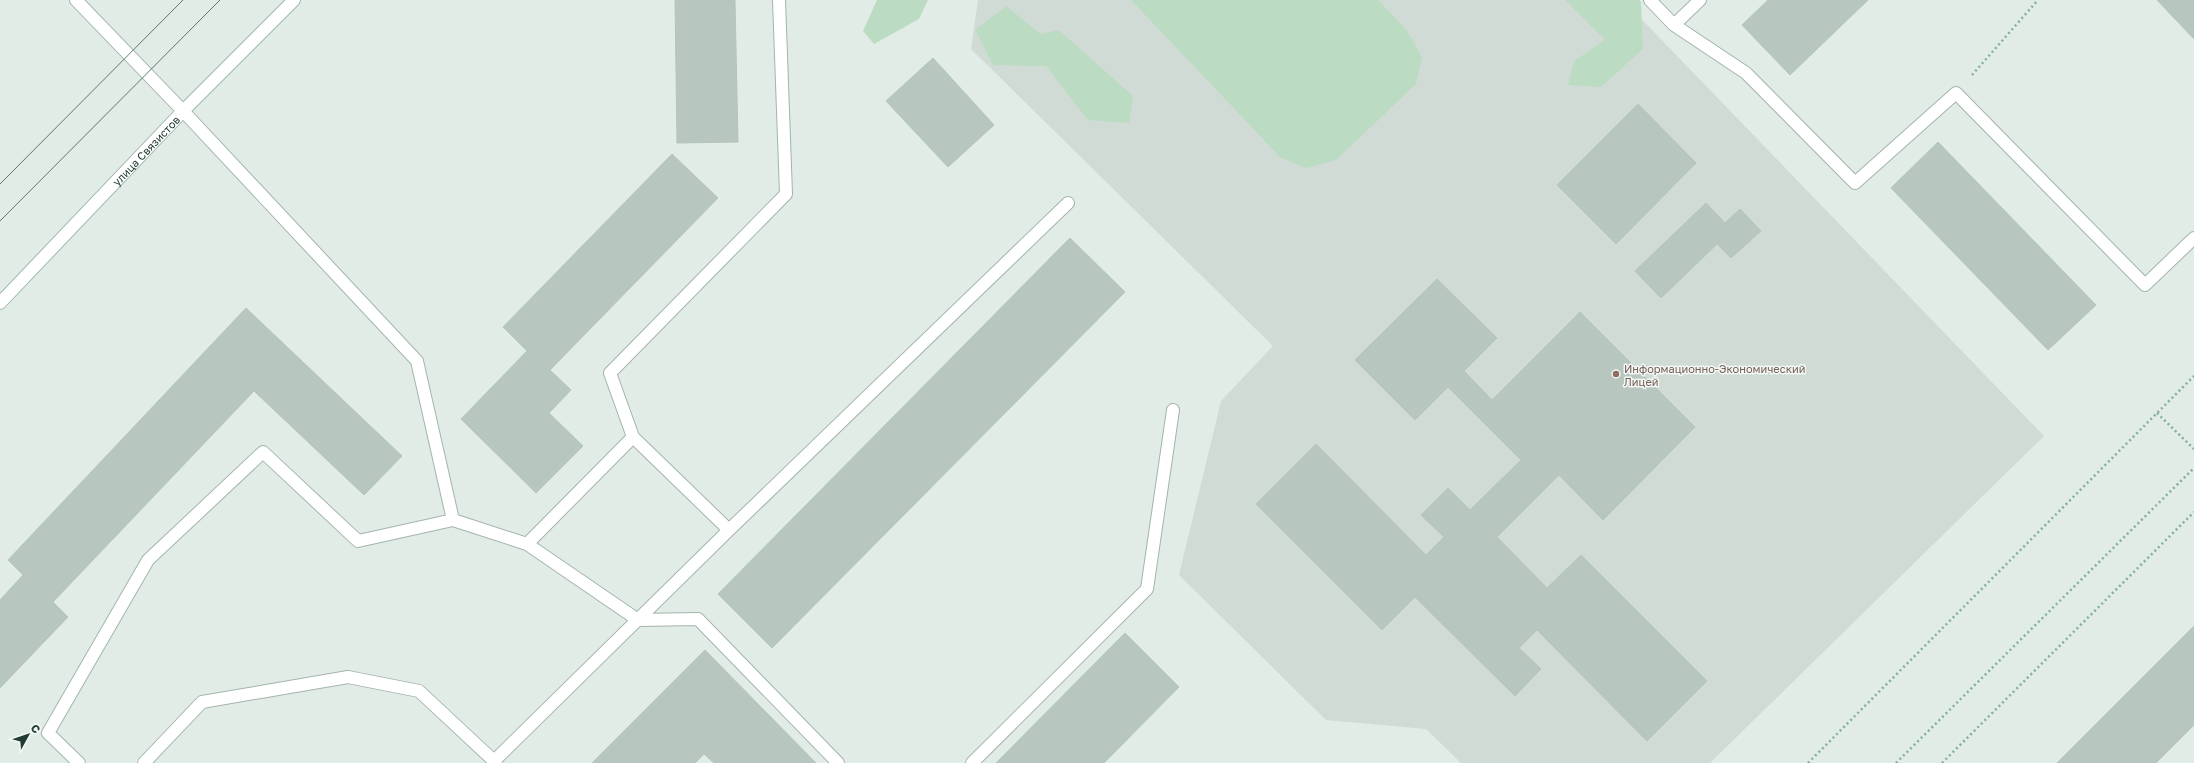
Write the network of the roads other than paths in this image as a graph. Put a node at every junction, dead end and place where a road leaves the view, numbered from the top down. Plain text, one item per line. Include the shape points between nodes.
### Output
1 (76, 0) edge
2 (294, 0) edge
3 (779, 0) edge
4 (1650, 0) edge
5 (1700, 0) edge
6 (1674, 25) junction
7 (183, 111) junction
8 (1068, 203) dead end
9 (2194, 238) edge
10 (0, 303) edge
11 (1173, 410) dead end
12 (633, 437) junction
13 (453, 520) junction
14 (729, 530) junction
15 (527, 544) junction
16 (638, 620) junction
17 (495, 762) edge
18 (79, 763) edge
19 (144, 763) edge
20 (838, 763) edge
21 (972, 763) edge

1 - 7 main road
2 - 7 main road, улица Связистов
3 - 12 main road via 786,194 610,372
4 - 6 main road
5 - 6 main road
6 - 9 main road via 1746,73 1855,183 1956,93 2145,285
7 - 10 main road, улица Связистов
7 - 13 main road via 417,361
8 - 14 main road
11 - 21 main road via 1147,589
12 - 14 main road
12 - 15 main road
13 - 15 main road
13 - 18 main road via 358,541 263,452 148,560 48,733
14 - 16 main road
15 - 16 main road
16 - 17 main road
16 - 20 main road via 698,619
17 - 19 main road via 419,691 348,678 202,702

